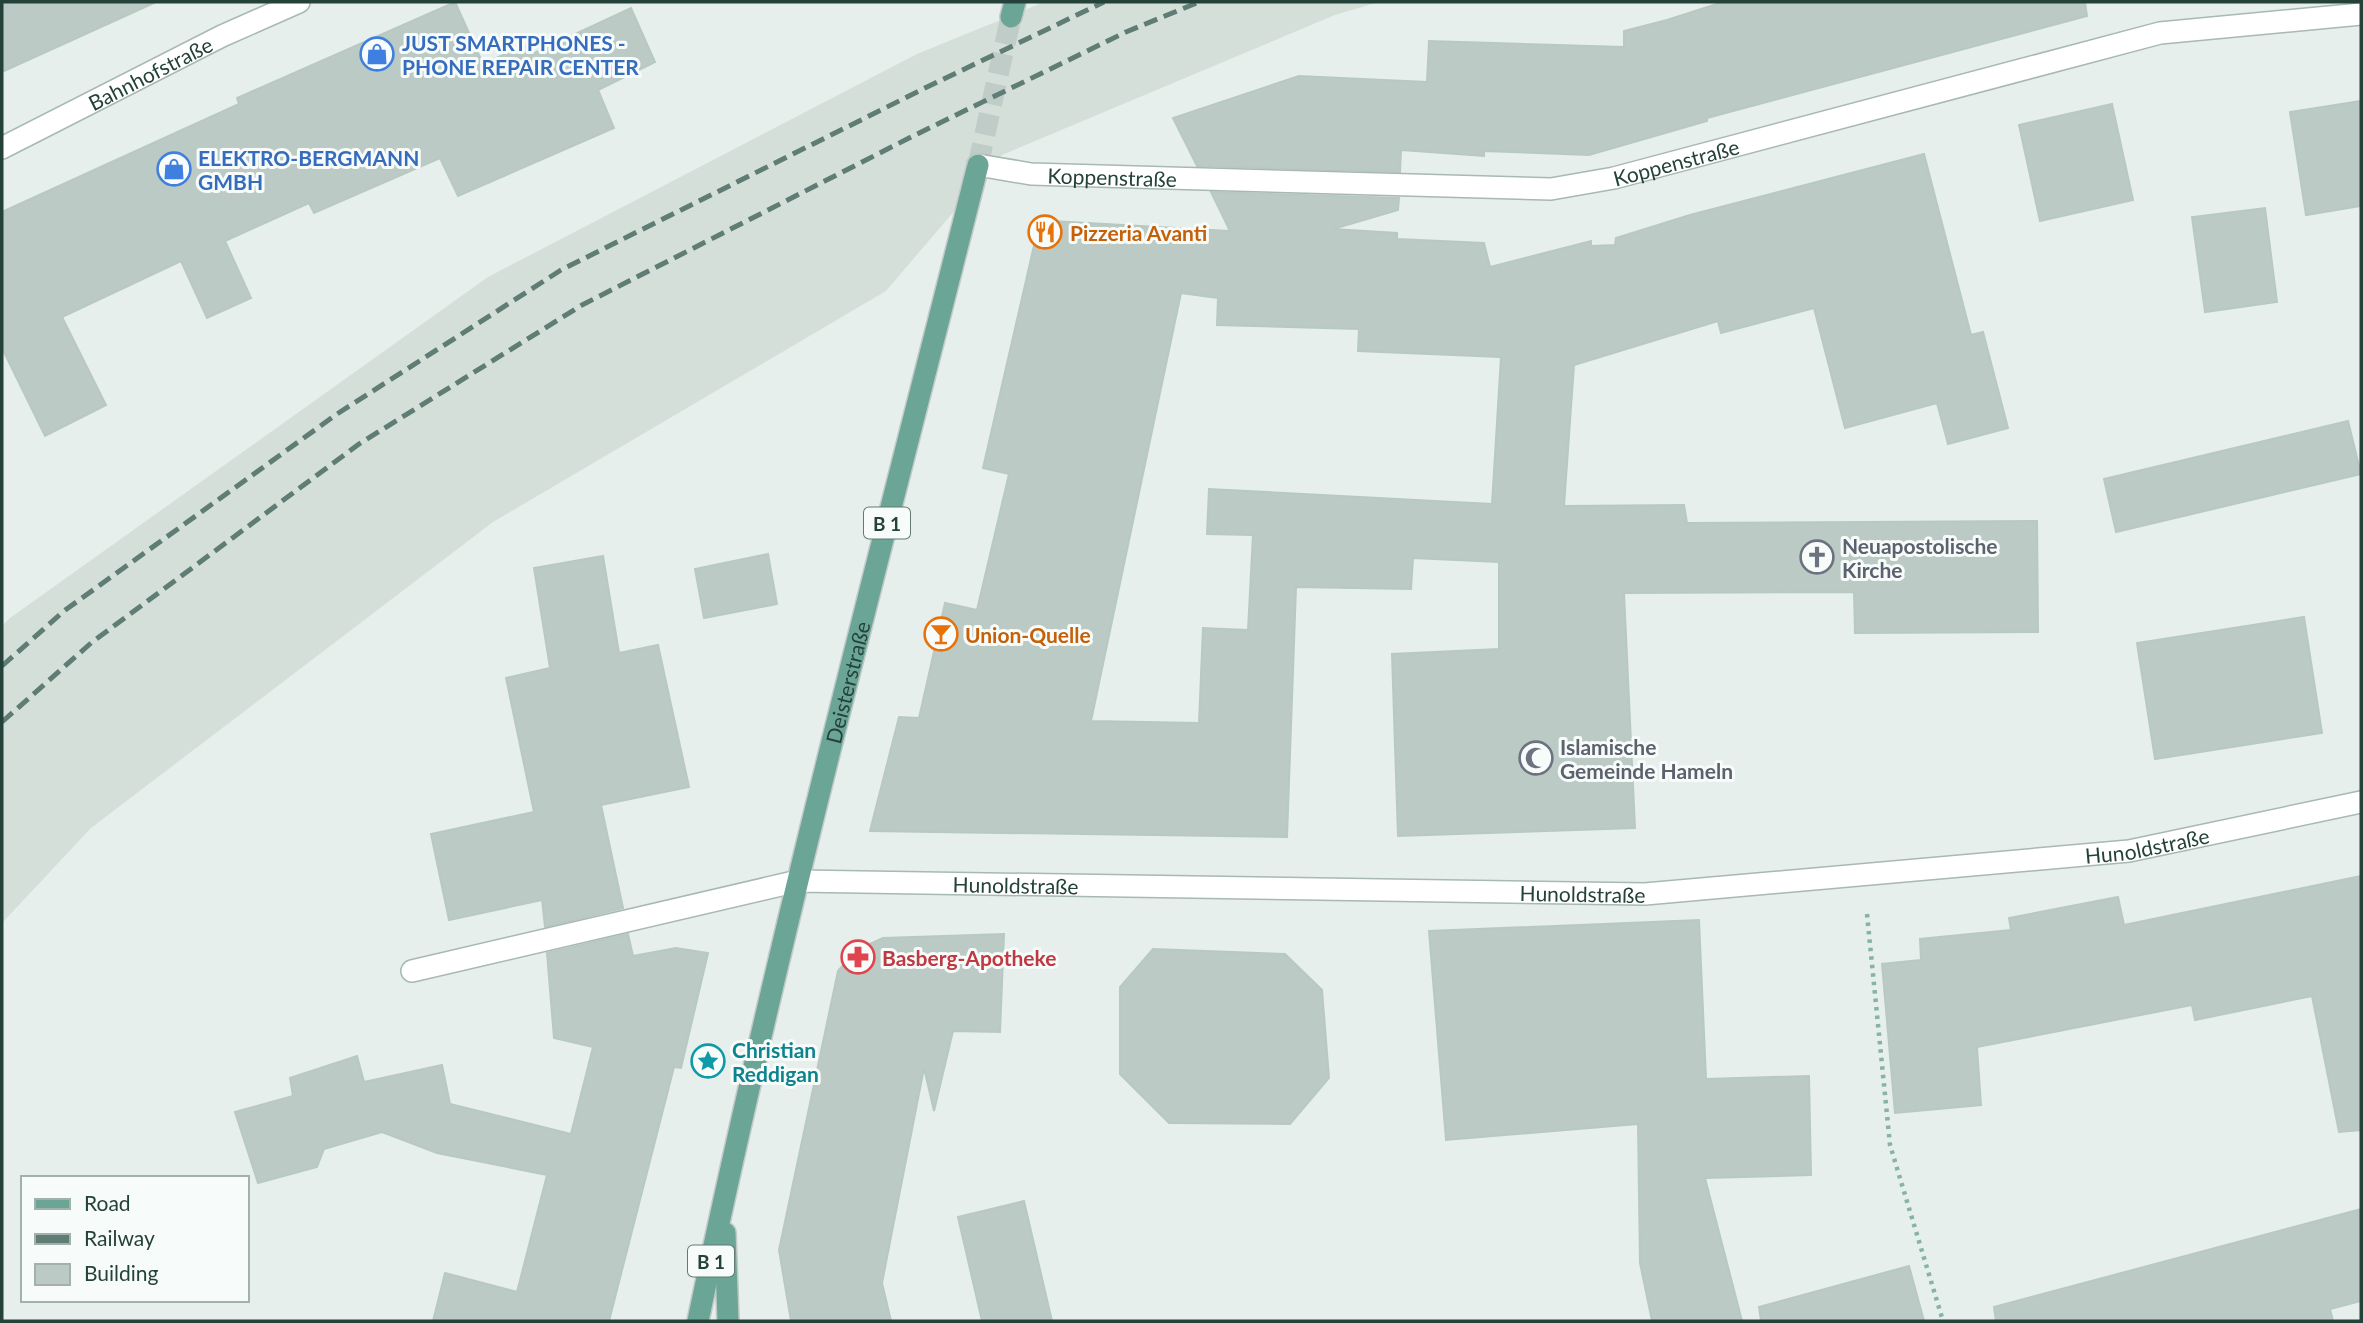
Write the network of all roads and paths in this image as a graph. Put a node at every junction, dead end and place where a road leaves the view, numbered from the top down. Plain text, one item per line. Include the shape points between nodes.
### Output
1 (299, 2) edge
2 (2361, 13) edge
3 (2, 148) edge
4 (978, 165) joint
5 (2361, 802) edge
6 (1863, 875) junction
7 (798, 881) junction
8 (412, 971) dead end
9 (724, 1200) junction
10 (698, 1321) edge
11 (728, 1321) edge
12 (1943, 1321) edge

1 - 3 street, Bahnhofstraße
2 - 4 street, Koppenstraße via 2160,33 1614,178 1551,189 1031,174
4 - 7 main road, Deisterstraße / B 1
5 - 6 street, Hunoldstraße via 2129,851
6 - 7 street, Hunoldstraße via 1646,894
6 - 12 path via 1890,1145
7 - 8 street, Hunoldstraße
7 - 9 main road, Deisterstraße / B 1
9 - 10 main road, B 1
9 - 11 main road, B 1

